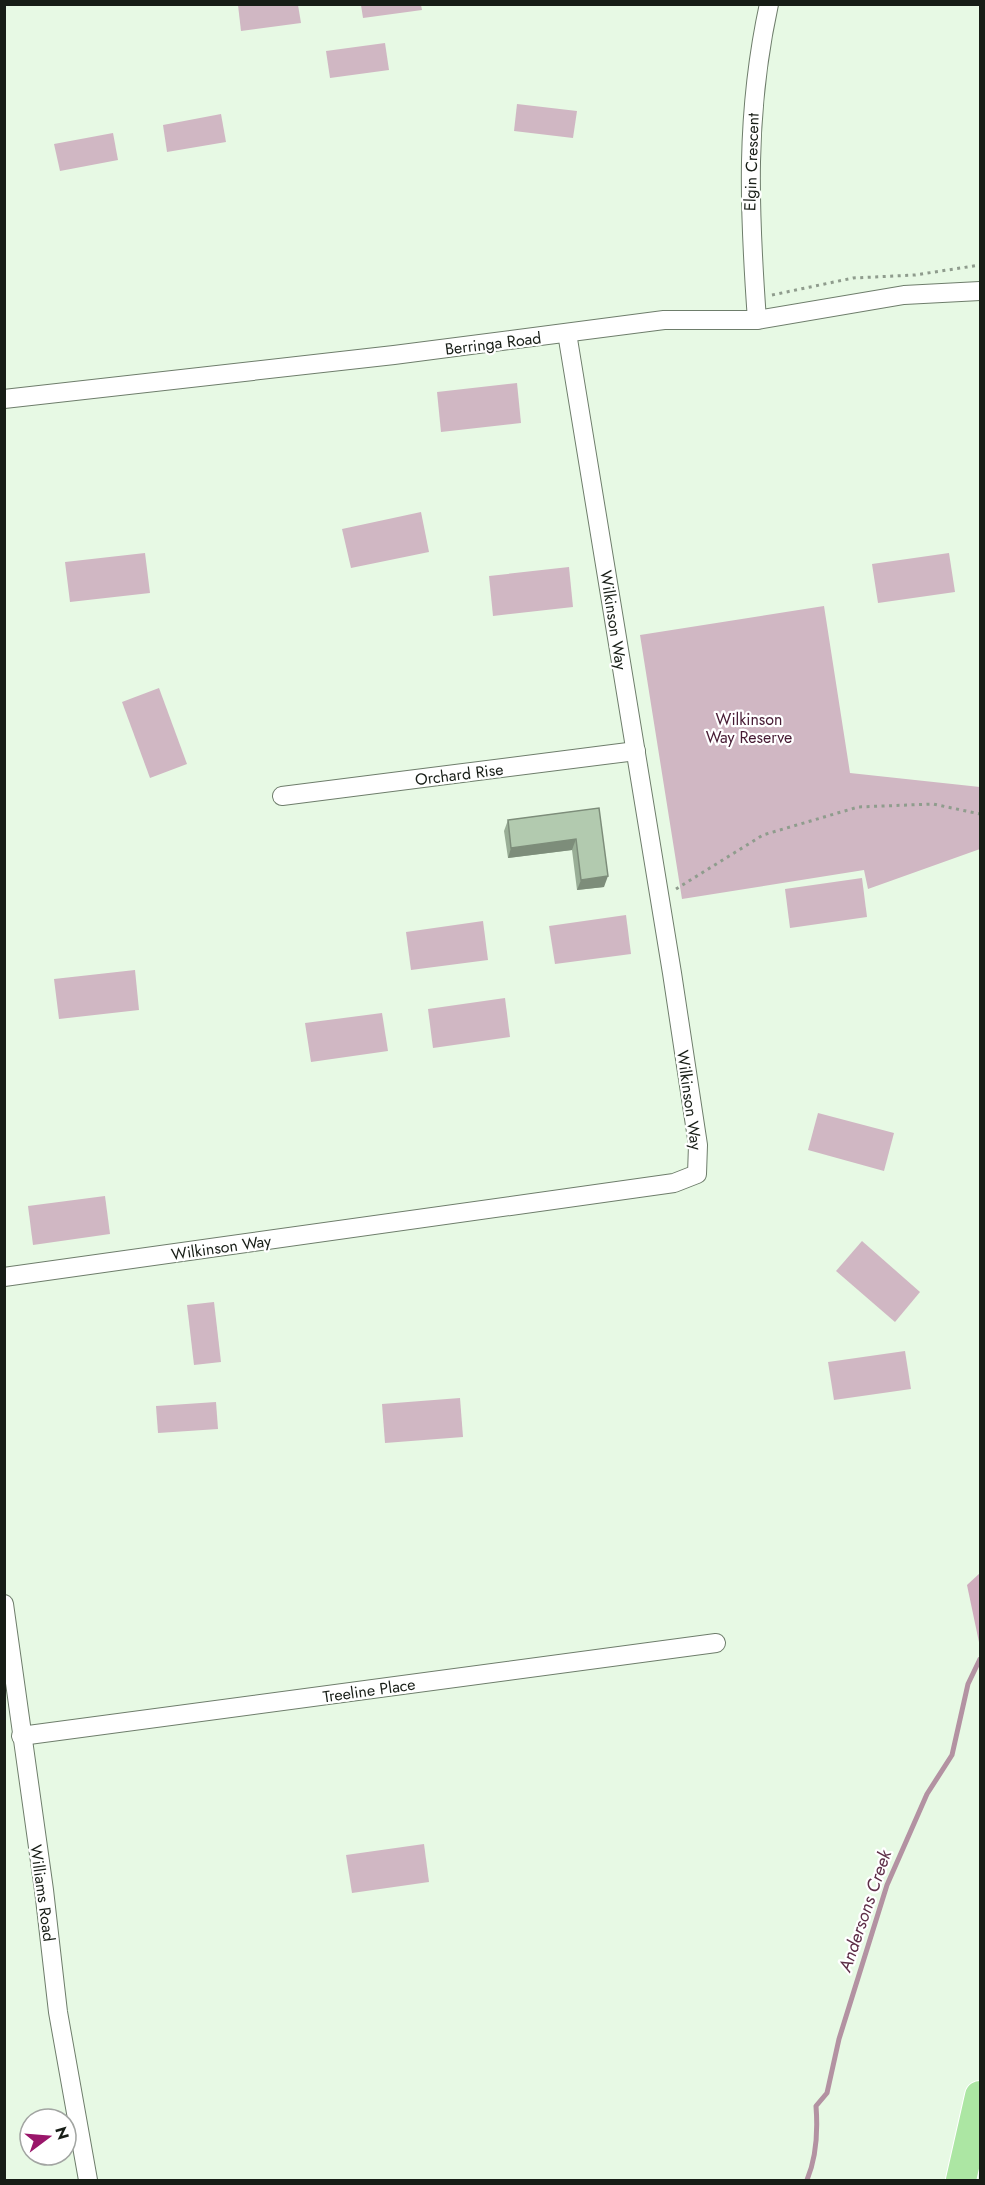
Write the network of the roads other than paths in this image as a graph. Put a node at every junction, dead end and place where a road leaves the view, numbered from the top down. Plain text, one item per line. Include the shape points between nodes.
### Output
1 (769, 4) edge
2 (981, 291) edge
3 (757, 320) junction
4 (567, 333) junction
5 (4, 399) edge
6 (636, 751) junction
7 (282, 796) dead end
8 (4, 1277) edge
9 (4, 1604) edge
10 (716, 1643) dead end
11 (21, 1736) junction
12 (981, 2096) edge
13 (88, 2181) edge
14 (961, 2181) edge

1 - 3 street, Elgin Crescent via 751,133 750,219
2 - 3 street, Berringa Road via 893,296
3 - 4 street, Berringa Road via 664,320
4 - 5 street, Berringa Road
4 - 6 street, Wilkinson Way
6 - 7 street, Orchard Rise
6 - 8 street, Wilkinson Way via 698,1145 698,1174 674,1183
9 - 11 street, Williams Road
10 - 11 street, Treeline Place
11 - 13 street, Williams Road via 58,2012
12 - 14 main road

